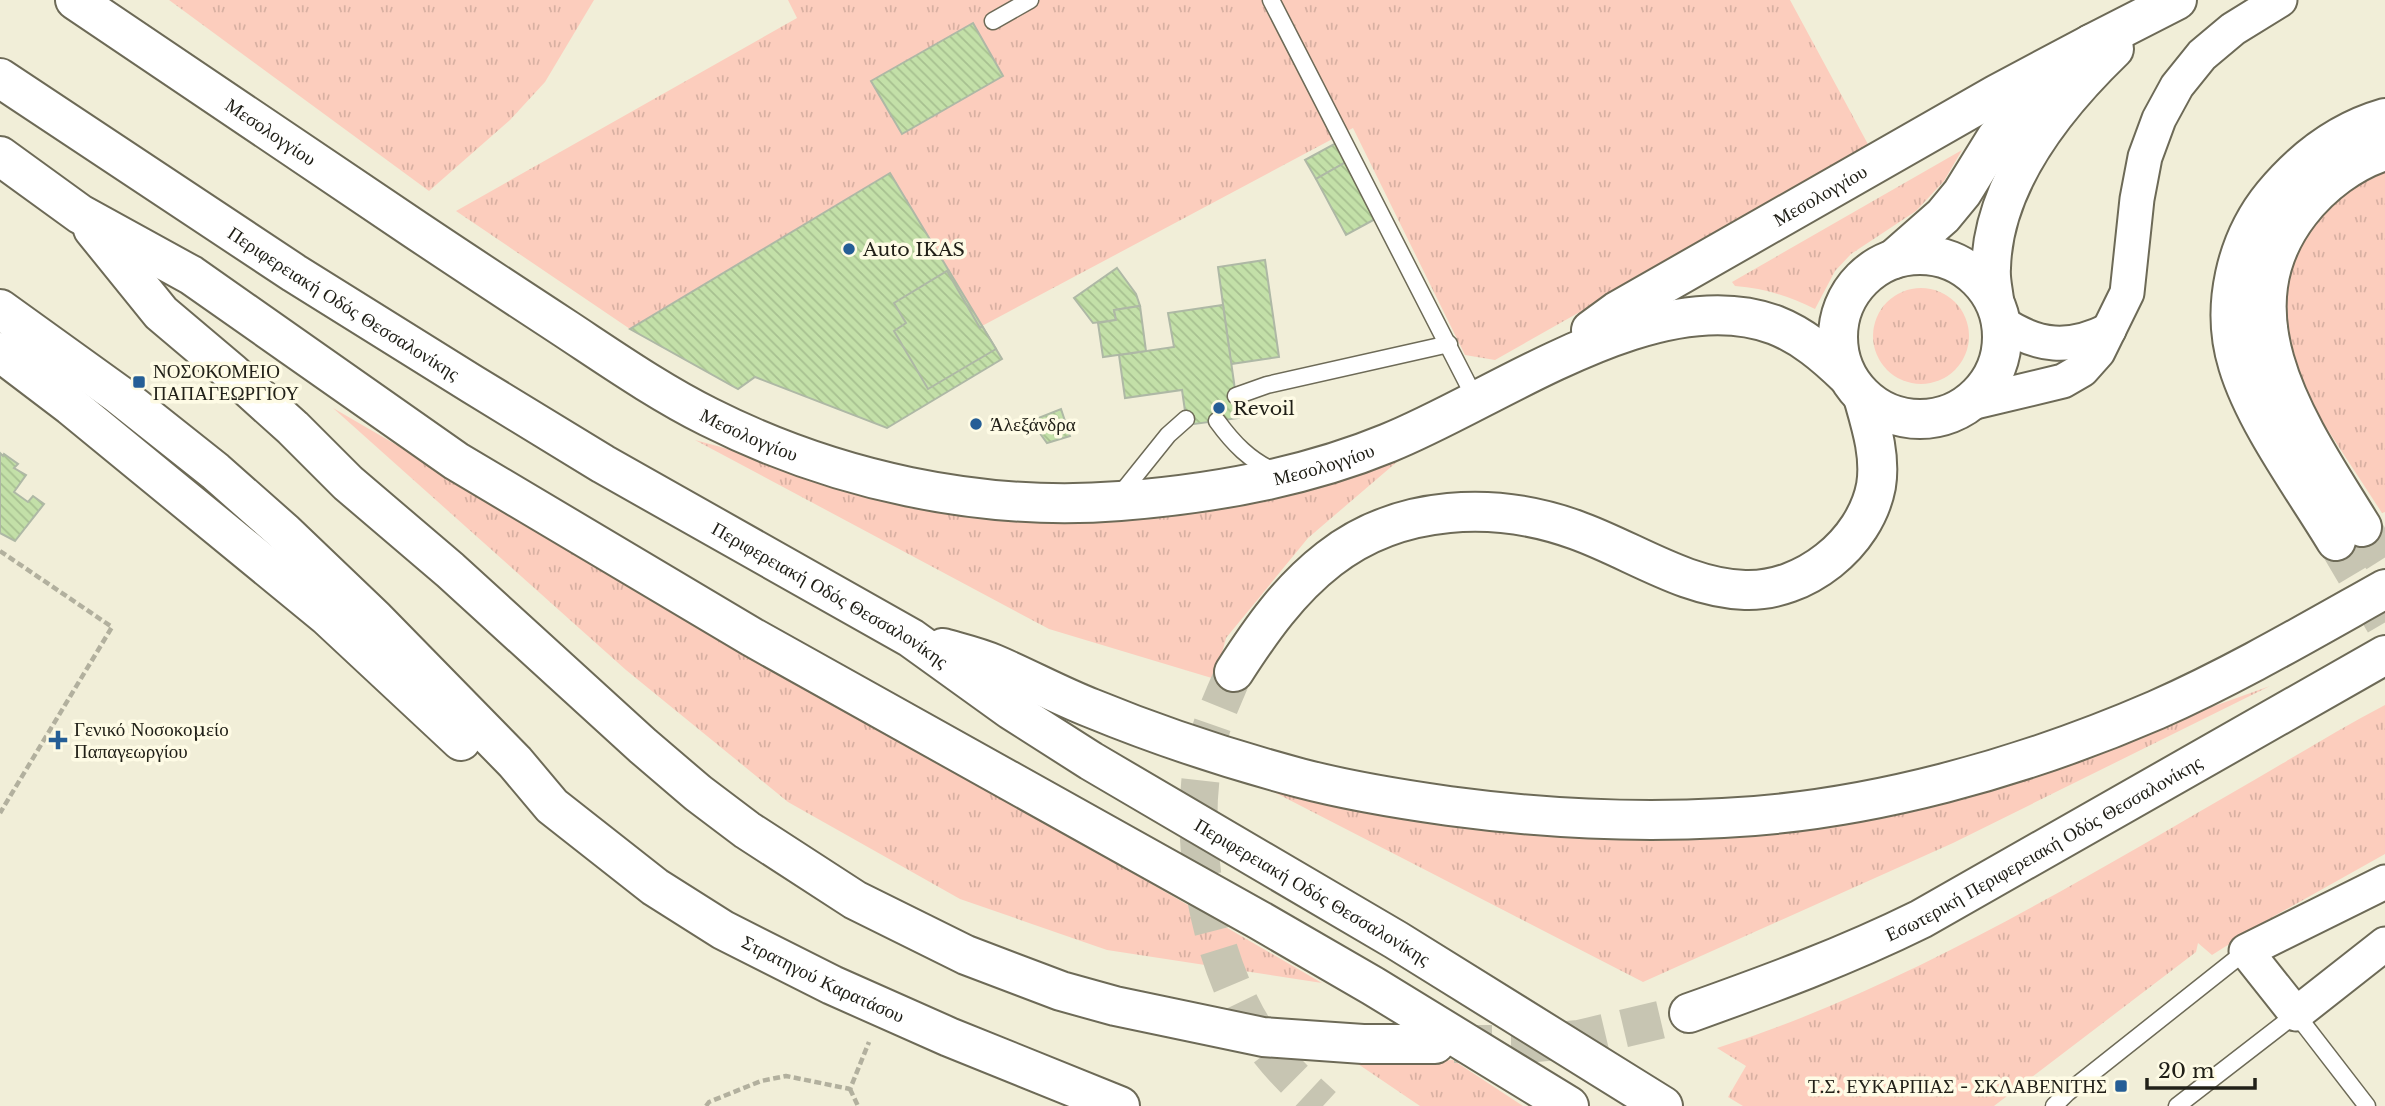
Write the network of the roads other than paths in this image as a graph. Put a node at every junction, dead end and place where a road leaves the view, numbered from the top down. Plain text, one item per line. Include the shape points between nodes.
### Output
1 (75, 0) edge
2 (1030, 0) edge
3 (1271, 0) edge
4 (2280, 0) edge
5 (2163, 8) edge
6 (993, 22) dead end
7 (2091, 44) junction
8 (0, 78) edge
9 (2385, 118) edge
10 (2385, 151) edge
11 (0, 156) edge
12 (80, 214) junction
13 (1894, 259) junction
14 (0, 309) edge
15 (1998, 311) junction
16 (2109, 331) junction
17 (1449, 344) junction
18 (0, 352) edge
19 (1519, 378) junction
20 (1855, 386) junction
21 (1236, 396) dead end
22 (1477, 402) junction
23 (1971, 402) junction
24 (1186, 419) dead end
25 (1217, 421) dead end
26 (1284, 476) junction
27 (1114, 502) junction
28 (2385, 564) edge
29 (2385, 589) edge
30 (911, 638) junction
31 (2385, 655) edge
32 (1234, 672) tunnel mouth
33 (2217, 681) junction
34 (552, 806) junction
35 (2385, 882) edge
36 (2385, 944) edge
37 (2246, 951) junction
38 (1689, 1013) tunnel mouth
39 (2296, 1014) junction
40 (1435, 1044) tunnel mouth
41 (1120, 1106) edge
42 (1569, 1106) edge
43 (1663, 1106) edge
44 (2054, 1106) edge
45 (2178, 1106) edge
46 (2367, 1106) edge

1 - 27 main road, Μεσολογγίου via 619,365 711,418 811,459 902,485 1004,500
2 - 6 lane
3 - 17 lane
4 - 16 street via 2202,55 2159,118 2144,157 2127,293
5 - 7 main road, Μεσολογγίου
5 - 15 main road, Μεσολογγίου via 2062,102 2022,164 2007,197 1993,250 1991,271
7 - 13 main road, Μεσολογγίου via 2044,79 2019,107 1943,216
7 - 19 main road, Μεσολογγίου via 1617,311
8 - 30 main road, Περιφερειακή Οδός Θεσσαλονίκης via 294,273 472,384 603,464
9 - 10 main road via 2337,138 2282,184 2246,235 2234,282 2233,341 2246,386 2269,431 2349,534 2270,351 2268,299 2281,242 2305,205 2352,166
11 - 12 main road
12 - 40 main road via 161,313 698,793 855,900 966,955 1115,1006 1263,1037
12 - 42 main road via 191,275 456,461 636,570 1153,859
13 - 15 main road via 1913,255 1952,261 1984,284
13 - 20 main road via 1856,286 1844,307 1839,353
14 - 34 main road via 159,425 285,532 422,666
15 - 16 street via 2020,335 2043,342 2069,344
15 - 23 main road via 2003,345 1997,367
16 - 23 street via 2082,370 2063,381
17 - 21 lane
17 - 22 lane
18 - 34 main road via 327,615 493,770
19 - 20 main road, Μεσολογγίου via 1632,330 1707,315 1749,318 1800,337
19 - 22 main road, Μεσολογγίου
20 - 23 main road via 1882,411 1905,418 1928,420
20 - 32 main road via 1873,430 1876,485 1866,514 1850,539 1813,572 1791,583 1745,590 1718,586 1686,578 1577,530 1539,519 1468,510 1434,515 1395,524 1331,557 1283,603
22 - 26 main road, Μεσολογγίου via 1383,446
24 - 27 lane
25 - 26 lane via 1241,451
26 - 27 main road, Μεσολογγίου
28 - 33 main road
29 - 33 main road
30 - 33 main road via 990,662 1188,745 1304,779 1473,809 1595,818 1759,815 1919,789 2076,742
30 - 43 main road, Περιφερειακή Οδός Θεσσαλονίκης via 1091,761 1396,940
31 - 38 main road, Εσωτερική Περιφερειακή Οδός Θεσσαλονίκης via 1921,919 1845,956
34 - 41 main road, Στρατηγού Καρατάσου via 696,915 789,965
35 - 37 street
36 - 39 street
37 - 39 street
37 - 44 lane
39 - 45 lane
39 - 46 lane

